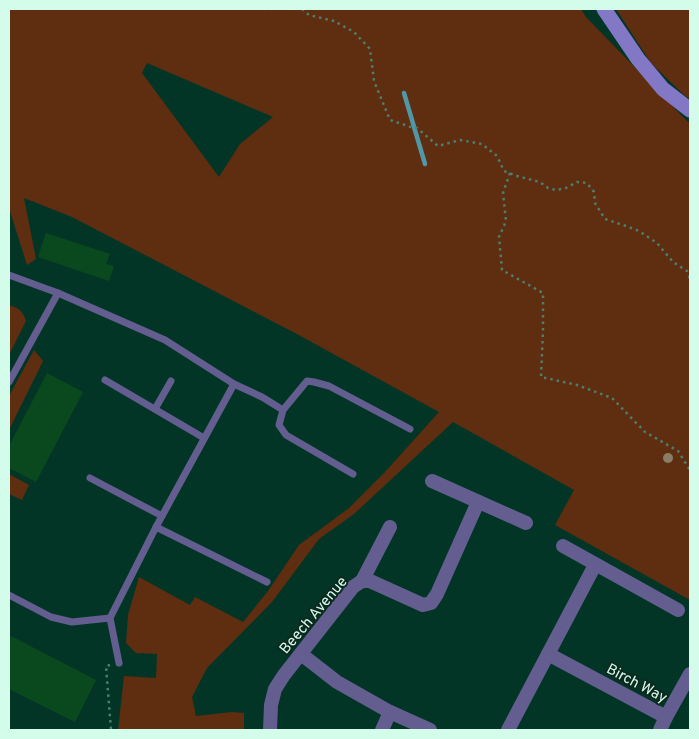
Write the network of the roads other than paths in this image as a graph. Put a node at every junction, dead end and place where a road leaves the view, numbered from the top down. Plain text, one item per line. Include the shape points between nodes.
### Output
1 (604, 9) edge
2 (690, 110) edge
3 (9, 275) edge
4 (58, 293) junction
5 (13, 367) edge
6 (105, 380) dead end
7 (171, 381) dead end
8 (9, 382) edge
9 (234, 384) junction
10 (155, 409) junction
11 (283, 410) junction
12 (410, 429) dead end
13 (204, 438) junction
14 (353, 474) dead end
15 (90, 478) dead end
16 (432, 481) dead end
17 (478, 502) junction
18 (162, 516) junction
19 (526, 523) dead end
20 (156, 527) junction
21 (390, 527) dead end
22 (563, 546) dead end
23 (595, 565) junction
24 (362, 581) junction
25 (267, 582) dead end
26 (9, 596) edge
27 (678, 610) dead end
28 (110, 618) junction
29 (301, 654) junction
30 (548, 654) junction
31 (119, 663) road end
32 (690, 674) edge
33 (390, 712) junction
34 (666, 717) junction
35 (270, 730) edge
36 (382, 730) edge
37 (430, 730) edge
38 (508, 730) edge
39 (660, 730) edge

1 - 2 street via 663,89
3 - 4 lane
4 - 5 lane
4 - 9 lane via 165,340
5 - 8 lane
6 - 10 lane
7 - 10 lane
9 - 11 lane
9 - 13 lane
10 - 13 lane
11 - 12 lane via 307,381 314,382 329,386
11 - 14 lane via 279,426 286,435
13 - 18 lane
15 - 18 lane
16 - 17 street
17 - 19 street
17 - 24 street, Beech Avenue via 431,603 423,605 370,581
18 - 20 lane
20 - 25 lane
20 - 28 lane
21 - 24 street
22 - 23 street
23 - 27 street
23 - 30 street
24 - 29 street, Beech Avenue via 353,587
26 - 28 lane via 51,617 72,622
28 - 31 lane
29 - 33 street via 337,682
29 - 35 street, Beech Avenue via 275,689
30 - 34 street, Birch Way
30 - 38 street
32 - 34 street, Birch Way
33 - 36 street
33 - 37 street
34 - 39 street

